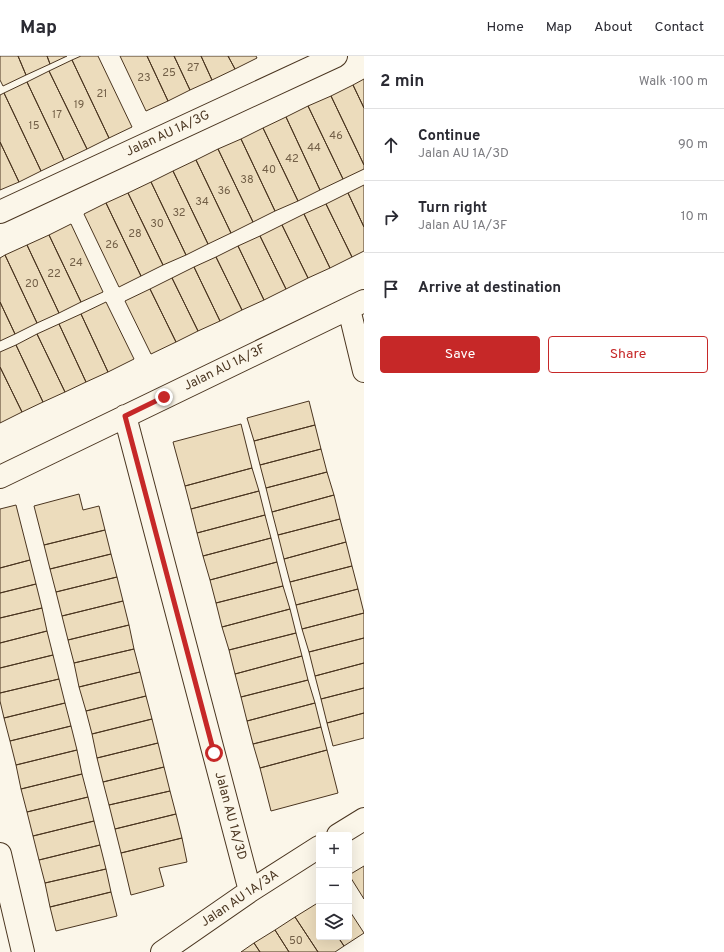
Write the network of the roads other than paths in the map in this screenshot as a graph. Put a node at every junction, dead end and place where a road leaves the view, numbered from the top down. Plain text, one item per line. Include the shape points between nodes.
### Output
1 (336, 56) edge
2 (0, 212) edge
3 (356, 305) edge
4 (364, 371) edge
5 (125, 416) junction
6 (0, 477) edge
7 (364, 818) edge
8 (343, 832) edge
9 (316, 849) edge
10 (0, 854) edge
11 (250, 891) junction
12 (23, 952) edge
13 (162, 952) edge

1 - 2 street, Jalan AU 1A/3G
3 - 4 street
3 - 5 street, Jalan AU 1A/3F
5 - 6 street, Jalan AU 1A/3F
5 - 11 street, Jalan AU 1A/3D
7 - 8 street
9 - 11 street, Jalan AU 1A/3A
10 - 12 street
11 - 13 street, Jalan AU 1A/3A

